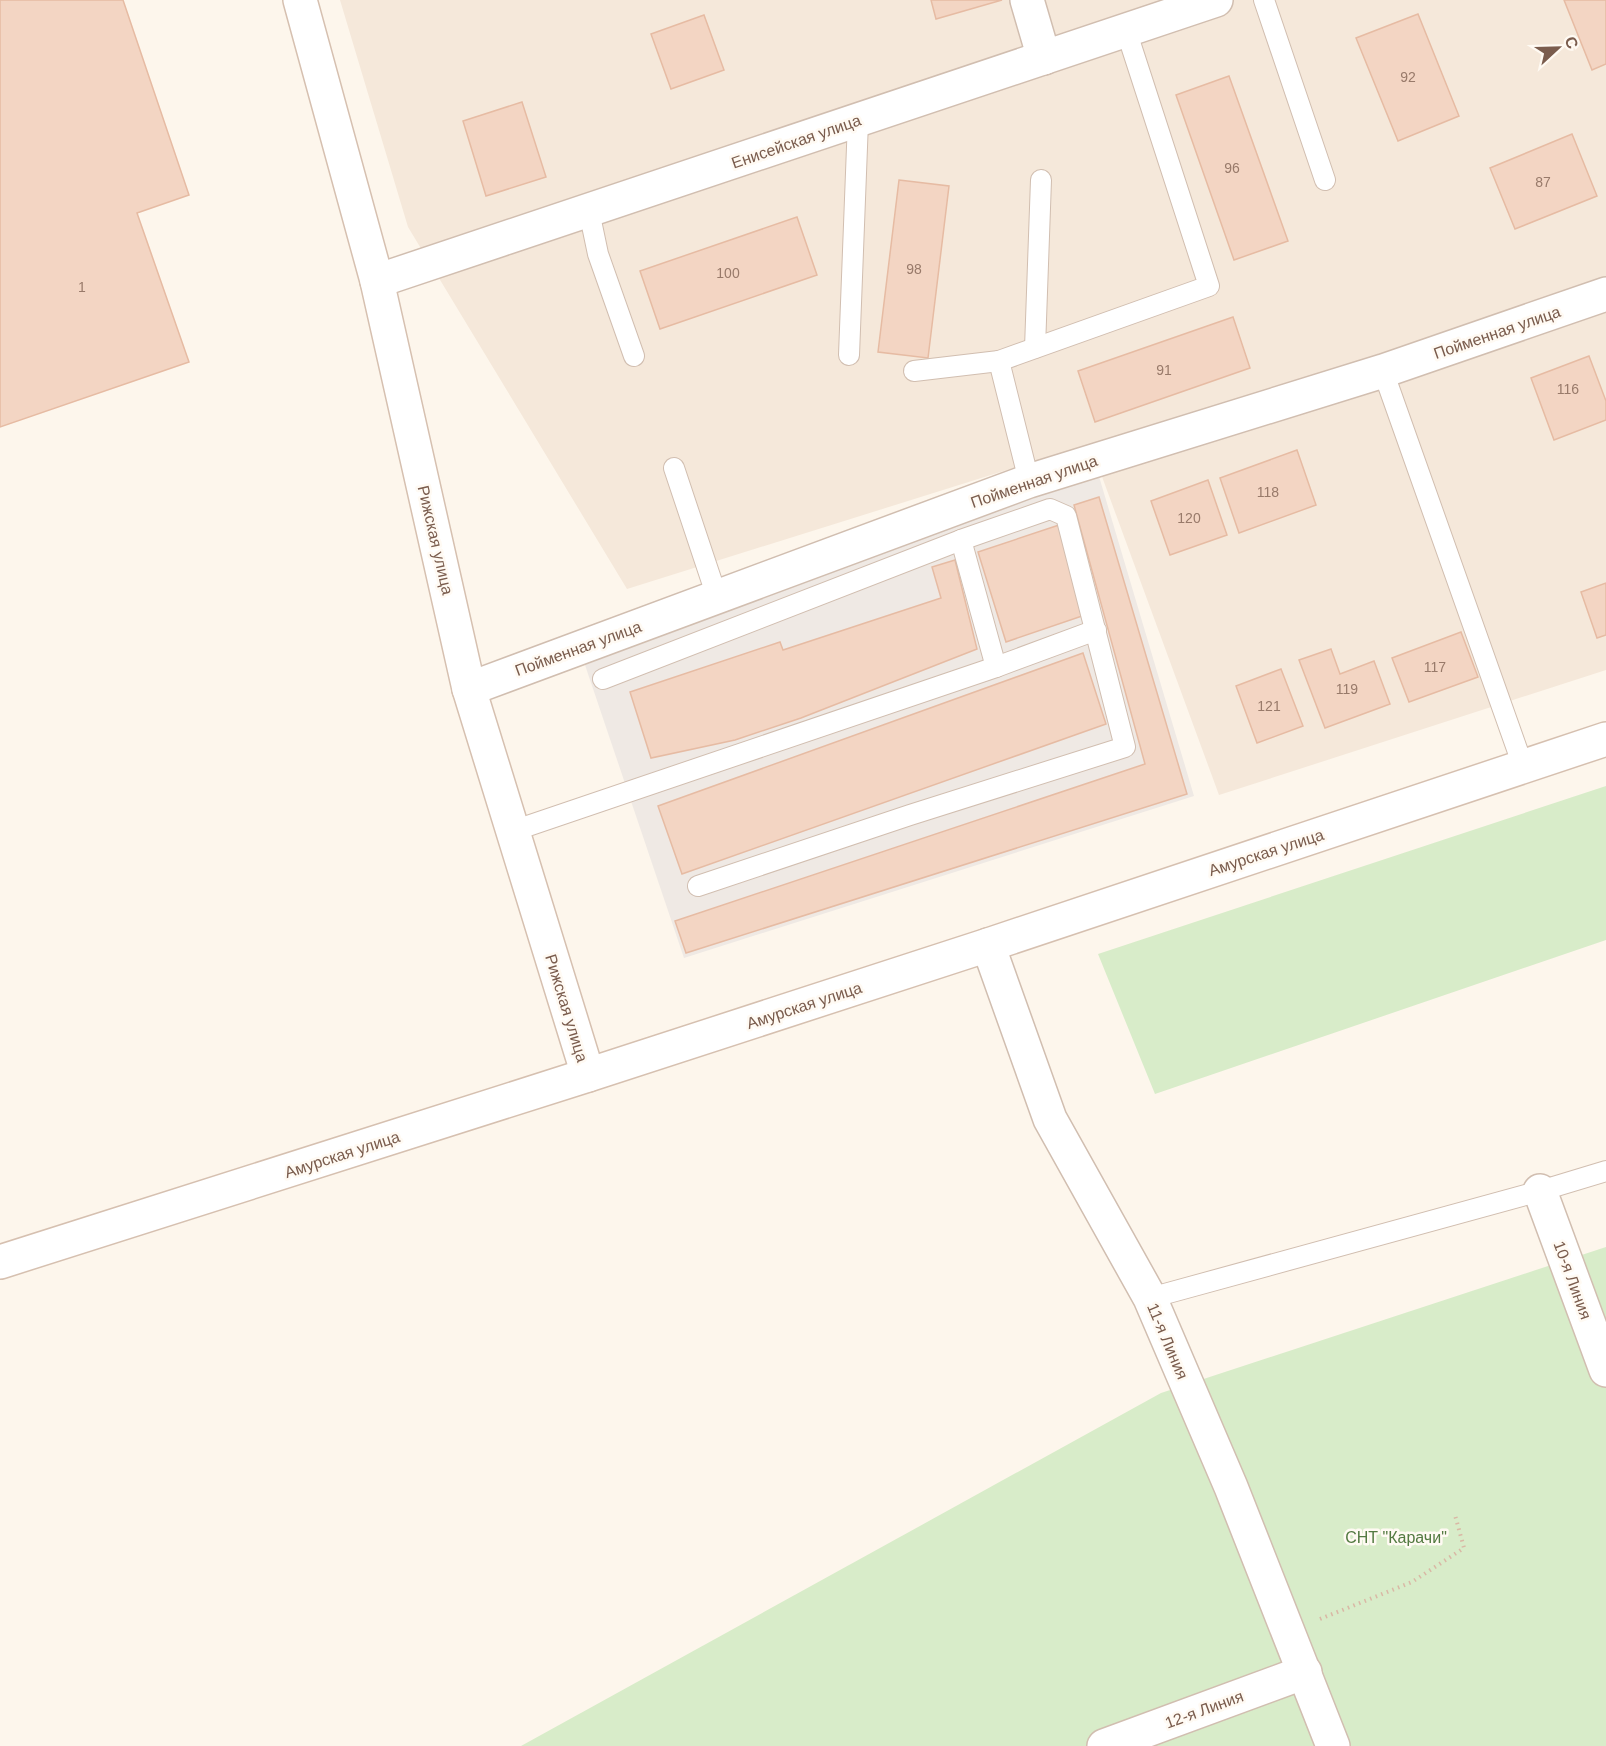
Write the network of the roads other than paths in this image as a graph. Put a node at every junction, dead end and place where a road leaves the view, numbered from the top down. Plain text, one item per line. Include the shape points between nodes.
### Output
1 (300, 0) edge
2 (1027, 0) edge
3 (1216, 0) edge
4 (1264, 0) edge
5 (1126, 30) junction
6 (1044, 58) junction
7 (858, 121) junction
8 (1041, 180) dead end
9 (1325, 180) dead end
10 (589, 211) junction
11 (377, 281) junction
12 (1606, 294) edge
13 (1035, 348) junction
14 (849, 355) dead end
15 (634, 356) dead end
16 (999, 361) junction
17 (914, 370) dead end
18 (1383, 371) junction
19 (674, 468) dead end
20 (1029, 481) junction
21 (961, 540) junction
22 (717, 597) junction
23 (1096, 630) junction
24 (996, 667) junction
25 (603, 679) dead end
26 (469, 689) junction
27 (1606, 739) edge
28 (1523, 766) junction
29 (513, 831) junction
30 (698, 886) dead end
31 (988, 945) junction
32 (588, 1075) junction
33 (1606, 1171) edge
34 (1540, 1191) junction
35 (0, 1262) edge
36 (1150, 1298) junction
37 (1606, 1370) edge
38 (1305, 1672) junction
39 (1104, 1746) edge
40 (1333, 1746) edge

1 - 11 street, Рижская улица
2 - 6 street
3 - 5 street, Енисейская улица
4 - 9 lane
5 - 6 street, Енисейская улица
5 - 13 lane via 1209,286
6 - 7 street, Енисейская улица
7 - 10 street, Енисейская улица
7 - 14 lane
8 - 13 lane
10 - 11 street, Енисейская улица
10 - 15 lane via 598,254
11 - 26 street, Рижская улица
12 - 18 street, Пойменная улица
13 - 16 lane
16 - 17 lane
16 - 20 lane
18 - 20 street, Пойменная улица
18 - 28 lane
19 - 22 lane
20 - 22 street, Пойменная улица
21 - 23 lane via 1050,510 1066,516
21 - 24 lane
21 - 25 lane
22 - 26 street, Пойменная улица
23 - 24 lane
23 - 30 lane via 1125,747
24 - 29 lane
26 - 29 street, Рижская улица
27 - 28 street, Амурская улица
28 - 31 street, Амурская улица
29 - 32 street, Рижская улица
31 - 32 street, Амурская улица
31 - 36 street, 11-я Линия via 1050,1119
32 - 35 street, Амурская улица
33 - 34 lane
34 - 36 lane
34 - 37 street, 10-я Линия
36 - 38 street, 11-я Линия
38 - 39 street, 12-я Линия
38 - 40 street, 11-я Линия

